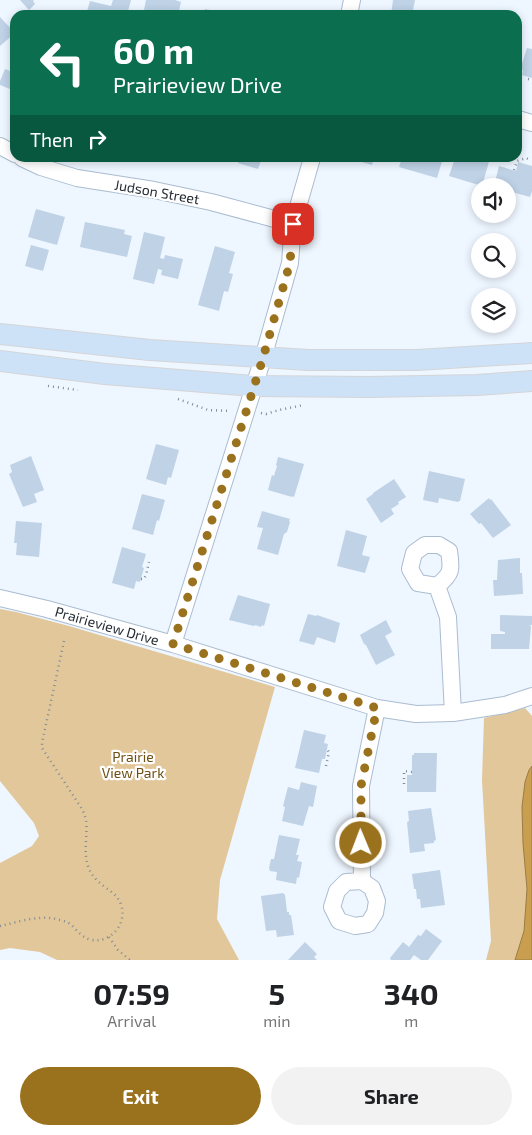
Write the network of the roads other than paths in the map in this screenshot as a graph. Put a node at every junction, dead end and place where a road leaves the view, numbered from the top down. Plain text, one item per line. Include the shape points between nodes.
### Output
1 (30, 162) edge
2 (311, 162) edge
3 (293, 224) junction
4 (0, 334) edge
5 (532, 353) edge
6 (263, 358) junction
7 (0, 361) edge
8 (532, 381) edge
9 (253, 386) junction
10 (437, 586) dead end
11 (0, 598) edge
12 (173, 644) junction
13 (532, 696) edge
14 (377, 708) junction
15 (452, 713) junction
16 (362, 881) dead end

1 - 3 street, Judson Street via 77,178 211,202
2 - 3 street
3 - 6 street via 290,263
4 - 6 main road
5 - 6 main road via 417,360
6 - 9 street
7 - 9 main road via 105,374
8 - 9 main road via 369,388
9 - 12 street
10 - 15 street via 448,617
11 - 12 street, Prairieview Drive
12 - 14 street, Prairieview Drive
13 - 15 street, Prairieview Drive via 505,705
14 - 15 street, Prairieview Drive via 416,714
14 - 16 street via 361,786

